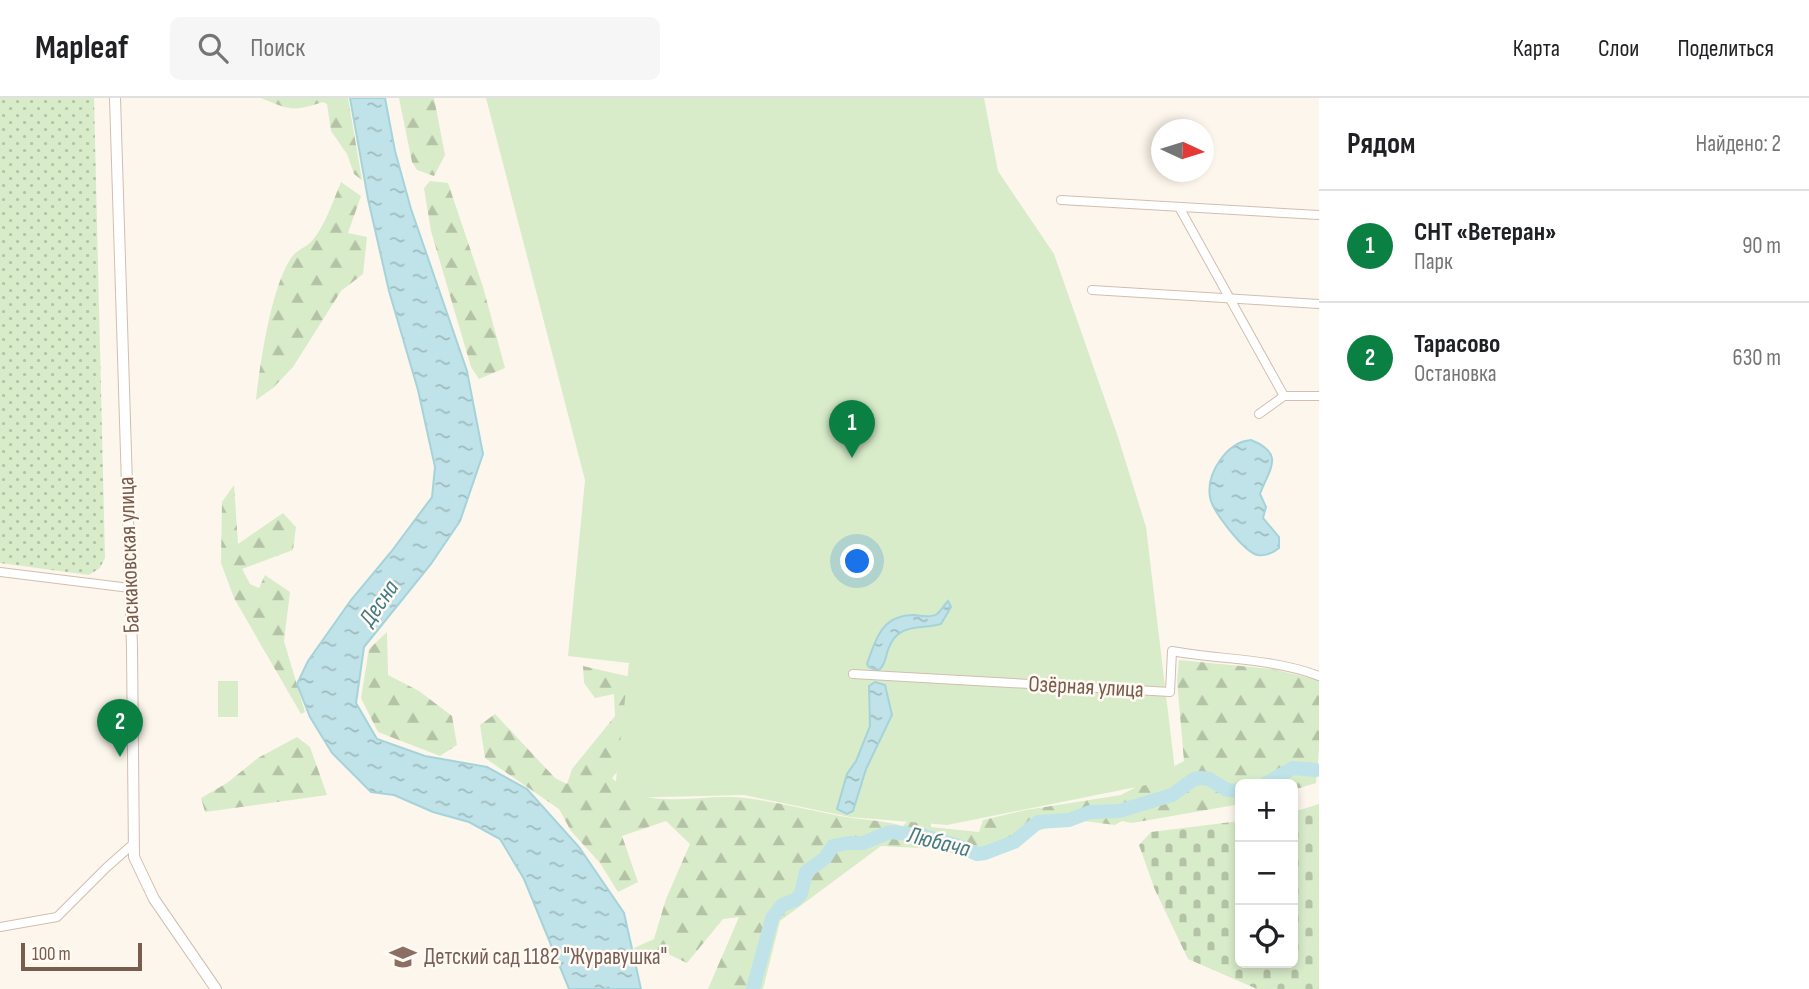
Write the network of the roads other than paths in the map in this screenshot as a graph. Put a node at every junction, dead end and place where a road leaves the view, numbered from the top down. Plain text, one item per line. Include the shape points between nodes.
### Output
1 (115, 98) edge
2 (1061, 200) dead end
3 (1179, 207) junction
4 (1319, 215) edge
5 (1092, 290) dead end
6 (1230, 299) junction
7 (1319, 304) edge
8 (1284, 396) junction
9 (1319, 396) edge
10 (1259, 414) dead end
11 (0, 572) edge
12 (130, 588) junction
13 (853, 674) dead end
14 (1319, 676) edge
15 (133, 845) junction
16 (0, 927) edge
17 (216, 989) edge

1 - 12 street, Баскаковская улица
2 - 3 street
3 - 4 street
3 - 6 street
5 - 6 street
6 - 7 street
6 - 8 street
8 - 9 street
8 - 10 street
11 - 12 street
12 - 15 street, Баскаковская улица
13 - 14 street, Озёрная улица via 1170,692 1172,652 1271,663
15 - 16 street via 57,917
15 - 17 street, Баскаковская улица via 154,899

